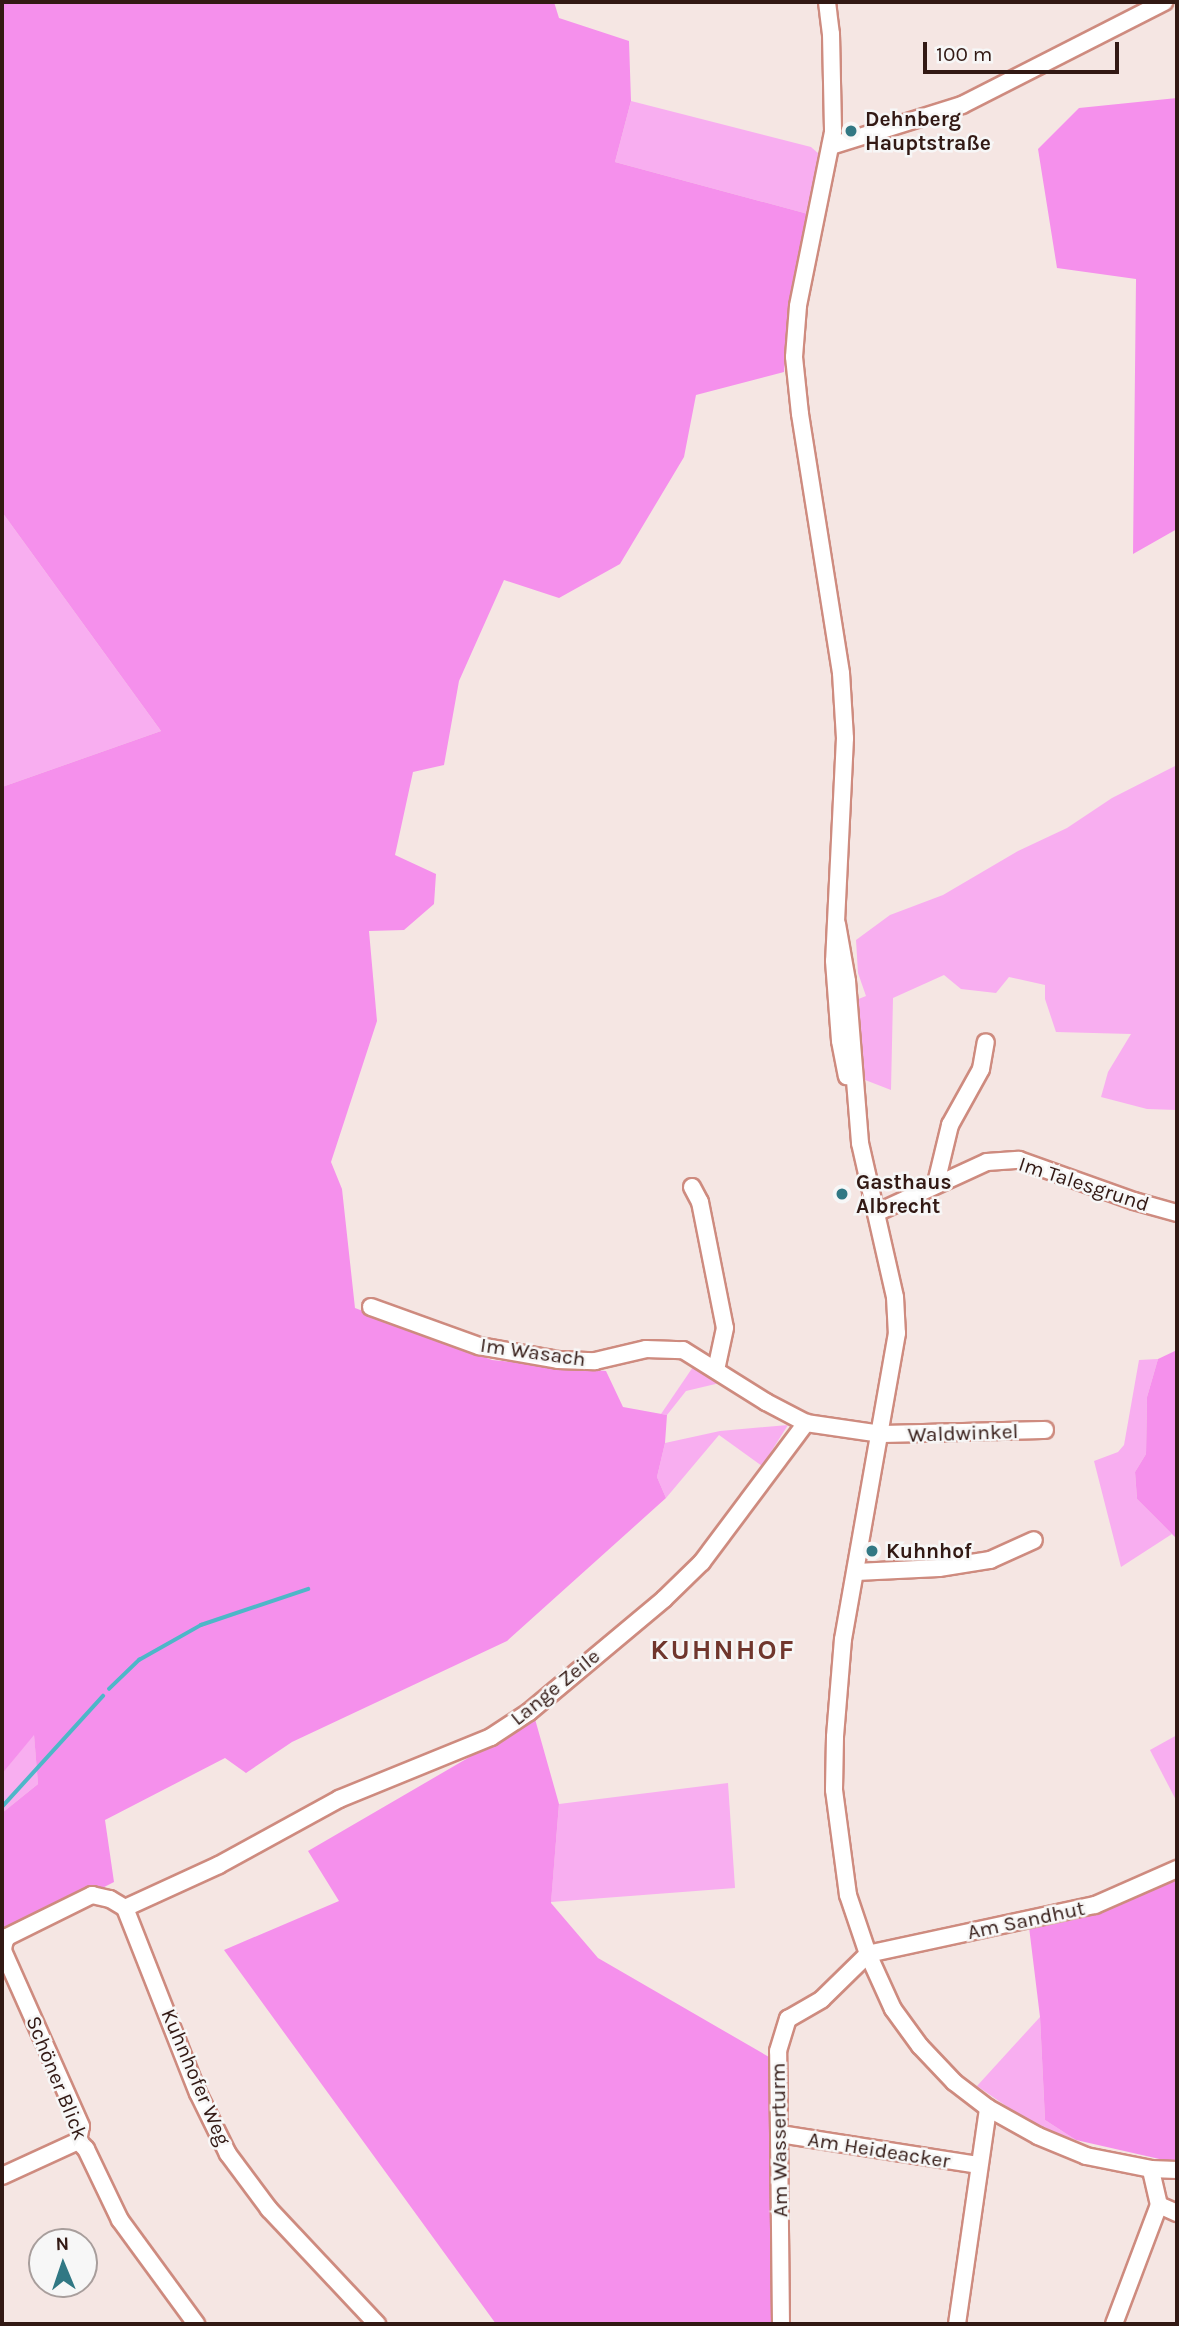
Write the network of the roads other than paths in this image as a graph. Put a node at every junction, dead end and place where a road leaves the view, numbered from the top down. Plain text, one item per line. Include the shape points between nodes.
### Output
1 (827, 2) edge
2 (1164, 2) edge
3 (831, 146) junction
4 (837, 924) junction
5 (986, 1042) dead end
6 (856, 1112) junction
7 (936, 1183) junction
8 (692, 1187) dead end
9 (876, 1213) junction
10 (1177, 1213) edge
11 (370, 1307) dead end
12 (716, 1370) junction
13 (806, 1423) junction
14 (1045, 1430) dead end
15 (881, 1434) junction
16 (1034, 1540) dead end
17 (856, 1572) junction
18 (1177, 1869) edge
19 (125, 1908) junction
20 (868, 1954) junction
21 (988, 2108) junction
22 (780, 2134) junction
23 (78, 2141) junction
24 (978, 2165) junction
25 (1151, 2169) junction
26 (1177, 2170) edge
27 (2, 2176) edge
28 (1159, 2205) junction
29 (1177, 2213) edge
30 (196, 2324) edge
31 (377, 2324) edge
32 (781, 2324) edge
33 (957, 2324) edge
34 (1114, 2324) edge

1 - 3 street via 833,77
2 - 3 street via 962,106
3 - 4 street via 798,306 794,357 841,673 845,738
4 - 6 street via 850,1009
4 - 6 street via 834,961 839,1030
5 - 7 street via 981,1069 950,1125
6 - 9 street
7 - 9 street, Im Talesgrund
7 - 10 street, Im Talesgrund via 987,1161 1019,1160
8 - 12 street via 700,1202 725,1328
9 - 15 street via 895,1297 897,1334
11 - 12 street, Im Wasach via 479,1346 595,1362 646,1349 683,1350
12 - 13 street, Im Wasach
13 - 15 street
13 - 19 street, Lange Zeile via 702,1562 529,1712 491,1737 339,1799 219,1865
14 - 15 street, Waldwinkel
15 - 17 street
16 - 17 street via 990,1560
17 - 20 street via 843,1639 834,1790 848,1895
18 - 20 street, Am Sandhut via 1095,1905
19 - 23 street, Schöner Blick via 92,1895 7,1937 4,1943 3,1951 80,2126
19 - 31 street, Kuhnhofer Weg via 198,2092 229,2154 269,2209
20 - 21 street via 893,2009 920,2046 954,2082
20 - 22 street, Am Wasserturm via 822,1999 788,2019 778,2051
21 - 24 street
21 - 25 street via 1086,2156
22 - 24 street, Am Heideacker
22 - 32 street, Am Wasserturm
23 - 27 street
23 - 30 street, Schöner Blick via 120,2220
24 - 33 street
25 - 26 street
25 - 28 street
28 - 29 street
28 - 34 street

